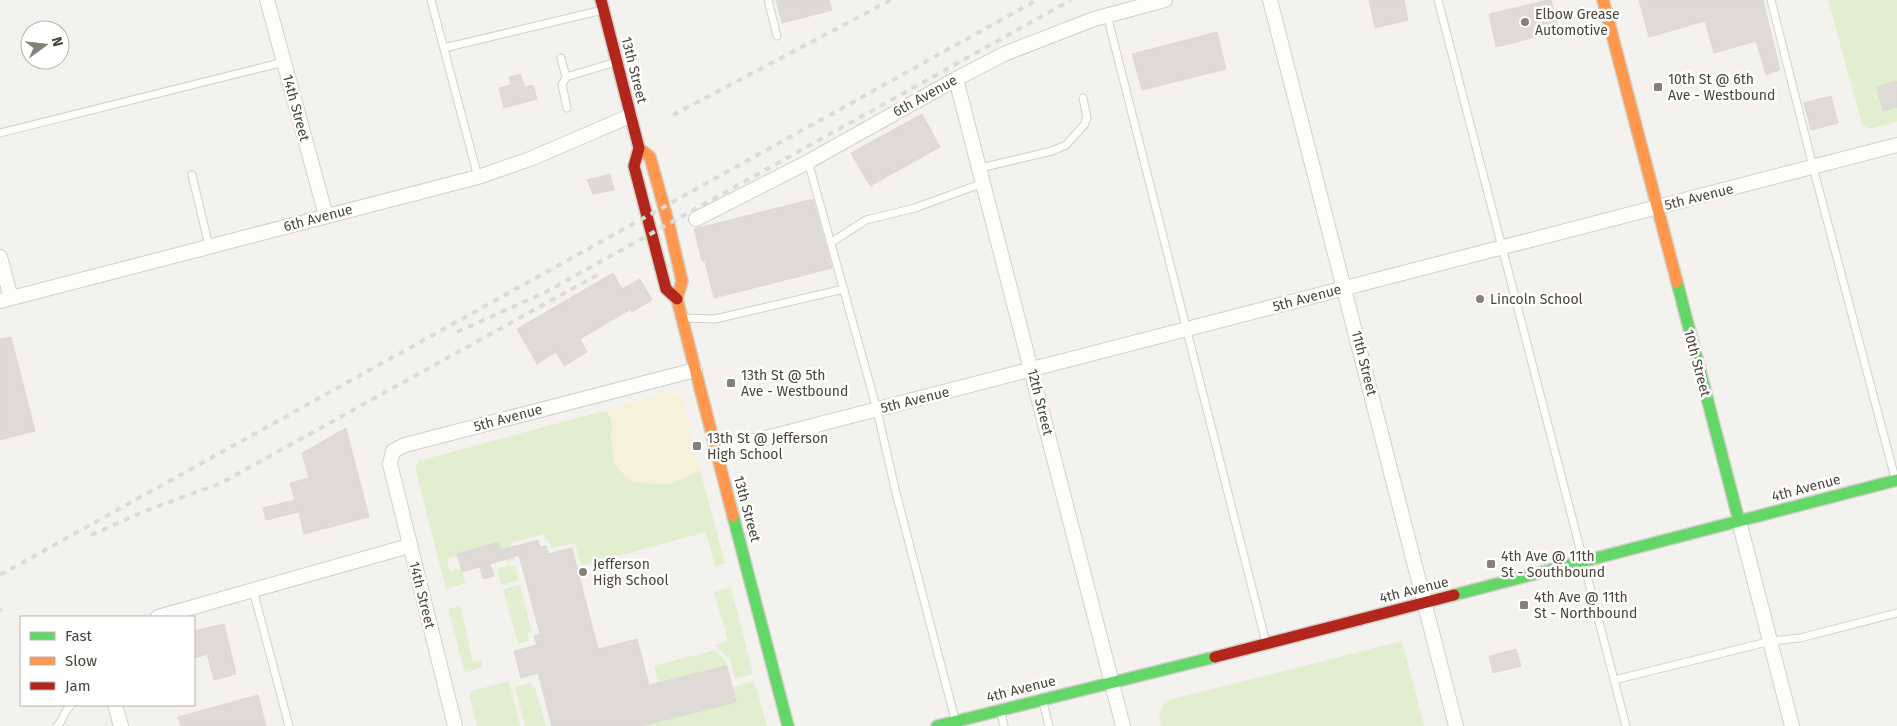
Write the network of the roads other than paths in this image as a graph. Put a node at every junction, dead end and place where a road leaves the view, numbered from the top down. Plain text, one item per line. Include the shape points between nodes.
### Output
1 (268, 0) edge
2 (431, 0) edge
3 (768, 0) edge
4 (1165, 0) edge
5 (1270, 0) edge
6 (1438, 0) edge
7 (1603, 0) edge
8 (1770, 0) edge
9 (602, 5) edge
10 (1107, 15) junction
11 (777, 36) dead end
12 (444, 48) junction
13 (561, 58) dead end
14 (284, 62) junction
15 (617, 62) junction
16 (566, 77) junction
17 (956, 79) junction
18 (1083, 98) dead end
19 (567, 108) dead end
20 (630, 116) junction
21 (0, 132) edge
22 (1897, 146) edge
23 (639, 148) junction
24 (808, 161) junction
25 (1813, 167) junction
26 (980, 168) junction
27 (192, 175) dead end
28 (478, 177) junction
29 (984, 184) junction
30 (1657, 208) junction
31 (326, 216) junction
32 (696, 219) dead end
33 (832, 242) junction
34 (209, 246) junction
35 (1501, 248) junction
36 (0, 257) edge
37 (1344, 288) junction
38 (844, 289) junction
39 (677, 299) junction
40 (6, 300) edge
41 (682, 318) junction
42 (1188, 329) junction
43 (695, 370) junction
44 (1032, 370) junction
45 (877, 410) junction
46 (716, 451) junction
47 (390, 464) joint
48 (1896, 480) edge
49 (1739, 522) junction
50 (409, 546) junction
51 (1584, 561) junction
52 (254, 590) junction
53 (1424, 602) junction
54 (1897, 613) edge
55 (162, 616) edge
56 (1771, 641) junction
57 (1266, 643) junction
58 (1614, 680) junction
59 (1111, 682) junction
60 (1042, 699) junction
61 (70, 706) edge
62 (115, 706) edge
63 (1000, 710) junction
64 (956, 724) edge
65 (57, 726) edge
66 (121, 726) edge
67 (289, 726) edge
68 (455, 726) edge
69 (788, 726) edge
70 (937, 726) edge
71 (1004, 726) edge
72 (1049, 726) edge
73 (1123, 726) edge
74 (1456, 726) edge
75 (1626, 726) edge
76 (1792, 726) edge

1 - 14 street, 14th Street
2 - 12 lane
3 - 11 lane
4 - 10 street, 6th Avenue
5 - 37 street, 11th Street
6 - 35 lane
7 - 30 street, 10th Street
8 - 25 lane
9 - 12 lane
9 - 15 street, 13th Street
10 - 17 street, 6th Avenue via 1028,43
10 - 42 lane
12 - 28 lane
13 - 16 lane
14 - 21 lane
14 - 31 street, 14th Street
15 - 16 lane
15 - 20 street, 13th Street
16 - 19 lane via 562,85
17 - 24 street, 6th Avenue
17 - 26 street, 12th Street
18 - 26 lane via 1087,118 1066,145
20 - 23 street, 13th Street
20 - 28 street, 6th Avenue via 530,159
22 - 25 street, 5th Avenue
23 - 39 street, 13th Street via 634,166 666,290
23 - 39 street, 13th Street via 650,157 668,225 682,281
24 - 32 street, 6th Avenue
24 - 33 lane
25 - 30 street, 5th Avenue
25 - 48 lane
26 - 29 street, 12th Street
27 - 34 lane
28 - 31 street, 6th Avenue
29 - 33 lane via 915,208 866,220
29 - 44 street, 12th Street
30 - 35 street, 5th Avenue
30 - 49 street, 10th Street
31 - 34 street, 6th Avenue
33 - 38 lane
34 - 40 street, 6th Avenue
35 - 37 street, 5th Avenue
35 - 51 lane
36 - 40 street
37 - 42 street, 5th Avenue
37 - 53 street, 11th Street
38 - 41 lane via 715,320
38 - 45 lane
39 - 41 street, 13th Street
41 - 43 street, 13th Street
42 - 44 street, 5th Avenue
42 - 57 lane
43 - 46 street, 13th Street
43 - 47 street, 5th Avenue via 405,445 393,451
44 - 45 street, 5th Avenue
44 - 59 street, 12th Street
45 - 46 street, 5th Avenue
45 - 64 lane
46 - 69 street, 13th Street
47 - 50 street, 14th Street
48 - 49 street, 4th Avenue
49 - 51 street, 4th Avenue
49 - 56 street, 10th Street
50 - 52 street
50 - 68 street, 14th Street
51 - 53 street, 4th Avenue
51 - 58 lane
52 - 55 street
52 - 67 lane
53 - 57 street, 4th Avenue
53 - 74 street, 11th Street
54 - 56 lane via 1800,638
56 - 58 lane
56 - 76 street, 10th Street
57 - 59 street, 4th Avenue
58 - 75 lane
59 - 60 street, 4th Avenue
59 - 73 street, 12th Street
60 - 63 street, 4th Avenue
60 - 72 lane
61 - 65 lane
62 - 66 street
63 - 64 street, 4th Avenue
63 - 71 lane
64 - 70 street, 4th Avenue

